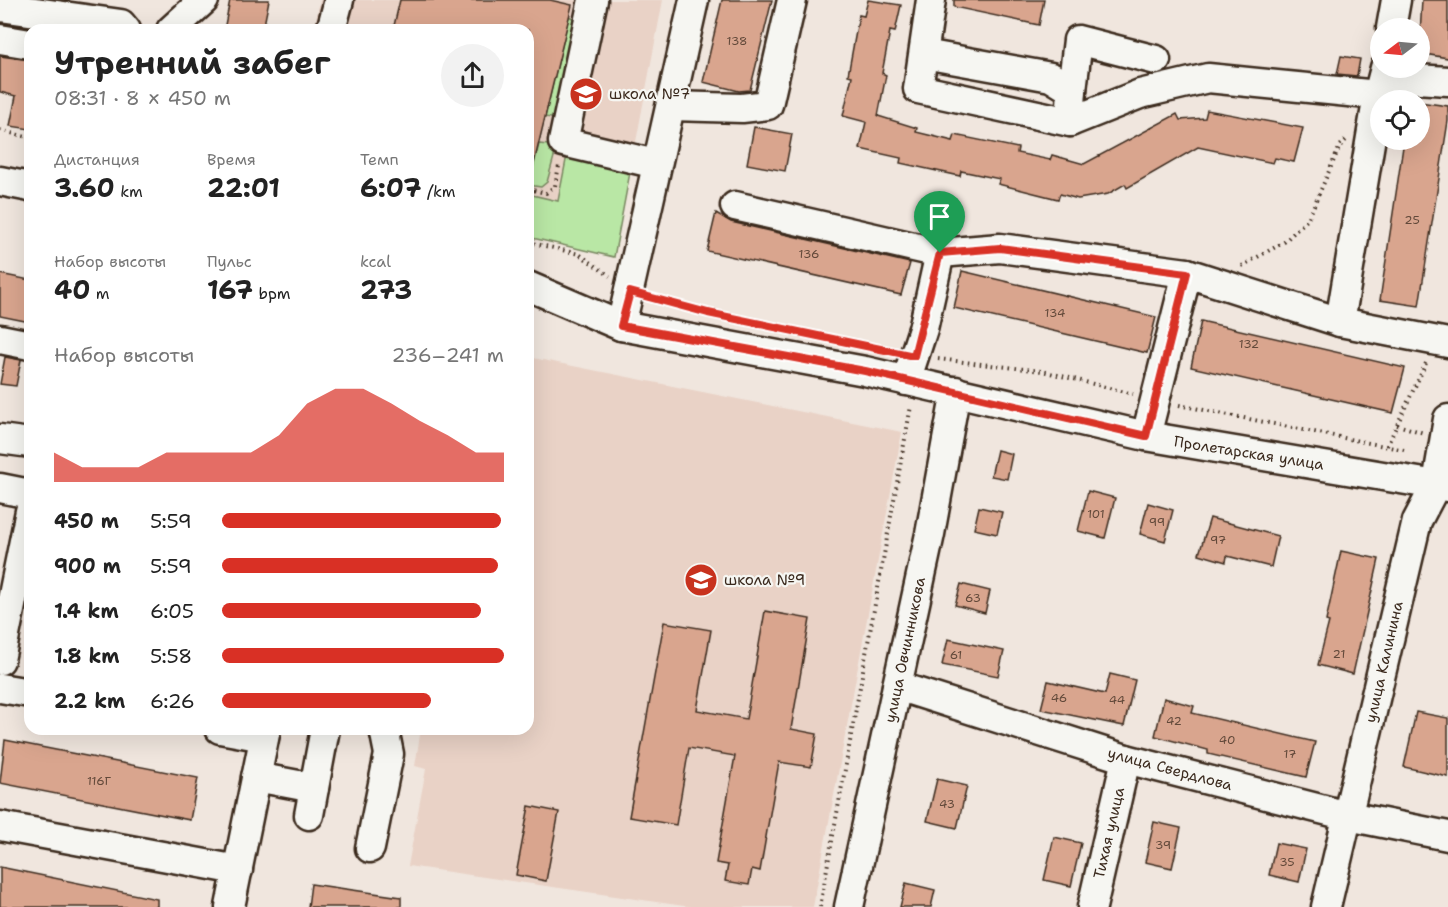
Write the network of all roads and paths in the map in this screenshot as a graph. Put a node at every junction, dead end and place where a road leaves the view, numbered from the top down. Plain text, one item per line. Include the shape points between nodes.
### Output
1 (204, 0) edge
2 (339, 0) edge
3 (593, 0) edge
4 (694, 0) edge
5 (792, 0) edge
6 (931, 0) edge
7 (1396, 0) edge
8 (0, 7) edge
9 (1393, 18) edge
10 (121, 24) edge
11 (178, 24) edge
12 (333, 24) edge
13 (0, 39) edge
14 (24, 43) edge
15 (924, 54) junction
16 (1156, 60) dead end
17 (1448, 81) edge
18 (1380, 88) edge
19 (1072, 90) junction
20 (671, 106) junction
21 (1070, 122) junction
22 (0, 130) edge
23 (24, 136) edge
24 (563, 142) junction
25 (656, 164) junction
26 (0, 182) edge
27 (24, 186) edge
28 (534, 190) edge
29 (735, 206) dead end
30 (534, 243) edge
31 (940, 253) junction
32 (1187, 273) junction
33 (1216, 282) junction
34 (534, 289) edge
35 (630, 292) junction
36 (1340, 322) junction
37 (621, 326) junction
38 (798, 332) dead end
39 (0, 339) edge
40 (1442, 342) edge
41 (24, 344) edge
42 (911, 378) junction
43 (956, 392) junction
44 (1157, 400) junction
45 (1448, 419) edge
46 (1146, 436) junction
47 (0, 440) edge
48 (24, 442) edge
49 (1387, 446) junction
50 (1404, 450) dead end
51 (1442, 485) edge
52 (0, 488) edge
53 (24, 493) edge
54 (24, 541) edge
55 (0, 660) edge
56 (897, 686) junction
57 (0, 688) edge
58 (24, 692) edge
59 (265, 735) edge
60 (324, 735) edge
61 (385, 735) edge
62 (1126, 759) junction
63 (256, 777) junction
64 (1348, 816) junction
65 (0, 826) edge
66 (1448, 836) edge
67 (370, 848) dead end
68 (238, 870) junction
69 (230, 907) edge
70 (820, 907) edge
71 (849, 907) edge
72 (1092, 907) edge
73 (1326, 907) edge

1 - 11 street
2 - 12 street
3 - 24 street
4 - 20 street
5 - 20 street via 768,105
6 - 15 street
7 - 9 street
8 - 10 street
13 - 14 street
15 - 19 street via 1051,77
15 - 21 street via 918,89
16 - 19 street via 1078,40
17 - 18 street
18 - 21 street via 1208,78 1140,94
18 - 33 path via 1340,146 1308,219 1284,242
18 - 36 street
19 - 21 street
20 - 25 street
22 - 23 path
24 - 25 street
24 - 28 path via 555,186 546,193
25 - 35 street
26 - 27 street
29 - 31 street
30 - 35 path via 579,254
31 - 32 street via 1000,248
31 - 42 street
32 - 33 street
32 - 44 street
33 - 36 street
34 - 37 street, Пролетарская улица
35 - 37 street
35 - 38 path
36 - 40 street
37 - 42 street, Пролетарская улица
39 - 41 street
40 - 49 path
42 - 43 street, Пролетарская улица
42 - 44 path via 1042,371
42 - 70 path
43 - 46 street, Пролетарская улица
43 - 56 street, улица Овчинникова
44 - 46 street
44 - 49 path
45 - 51 street, улица Калинина
46 - 51 street, Пролетарская улица
47 - 48 street
49 - 50 path
51 - 64 street, улица Калинина via 1417,521
52 - 53 street
54 - 55 street
56 - 62 street, улица Свердлова
56 - 71 street, улица Овчинникова
57 - 58 street
59 - 63 street
60 - 63 street via 312,801
61 - 67 street via 389,754
62 - 64 street, улица Свердлова
62 - 72 street, Тихая улица
63 - 68 street
64 - 66 street, улица Свердлова
64 - 73 street, улица Калинина
65 - 68 street
68 - 69 street

